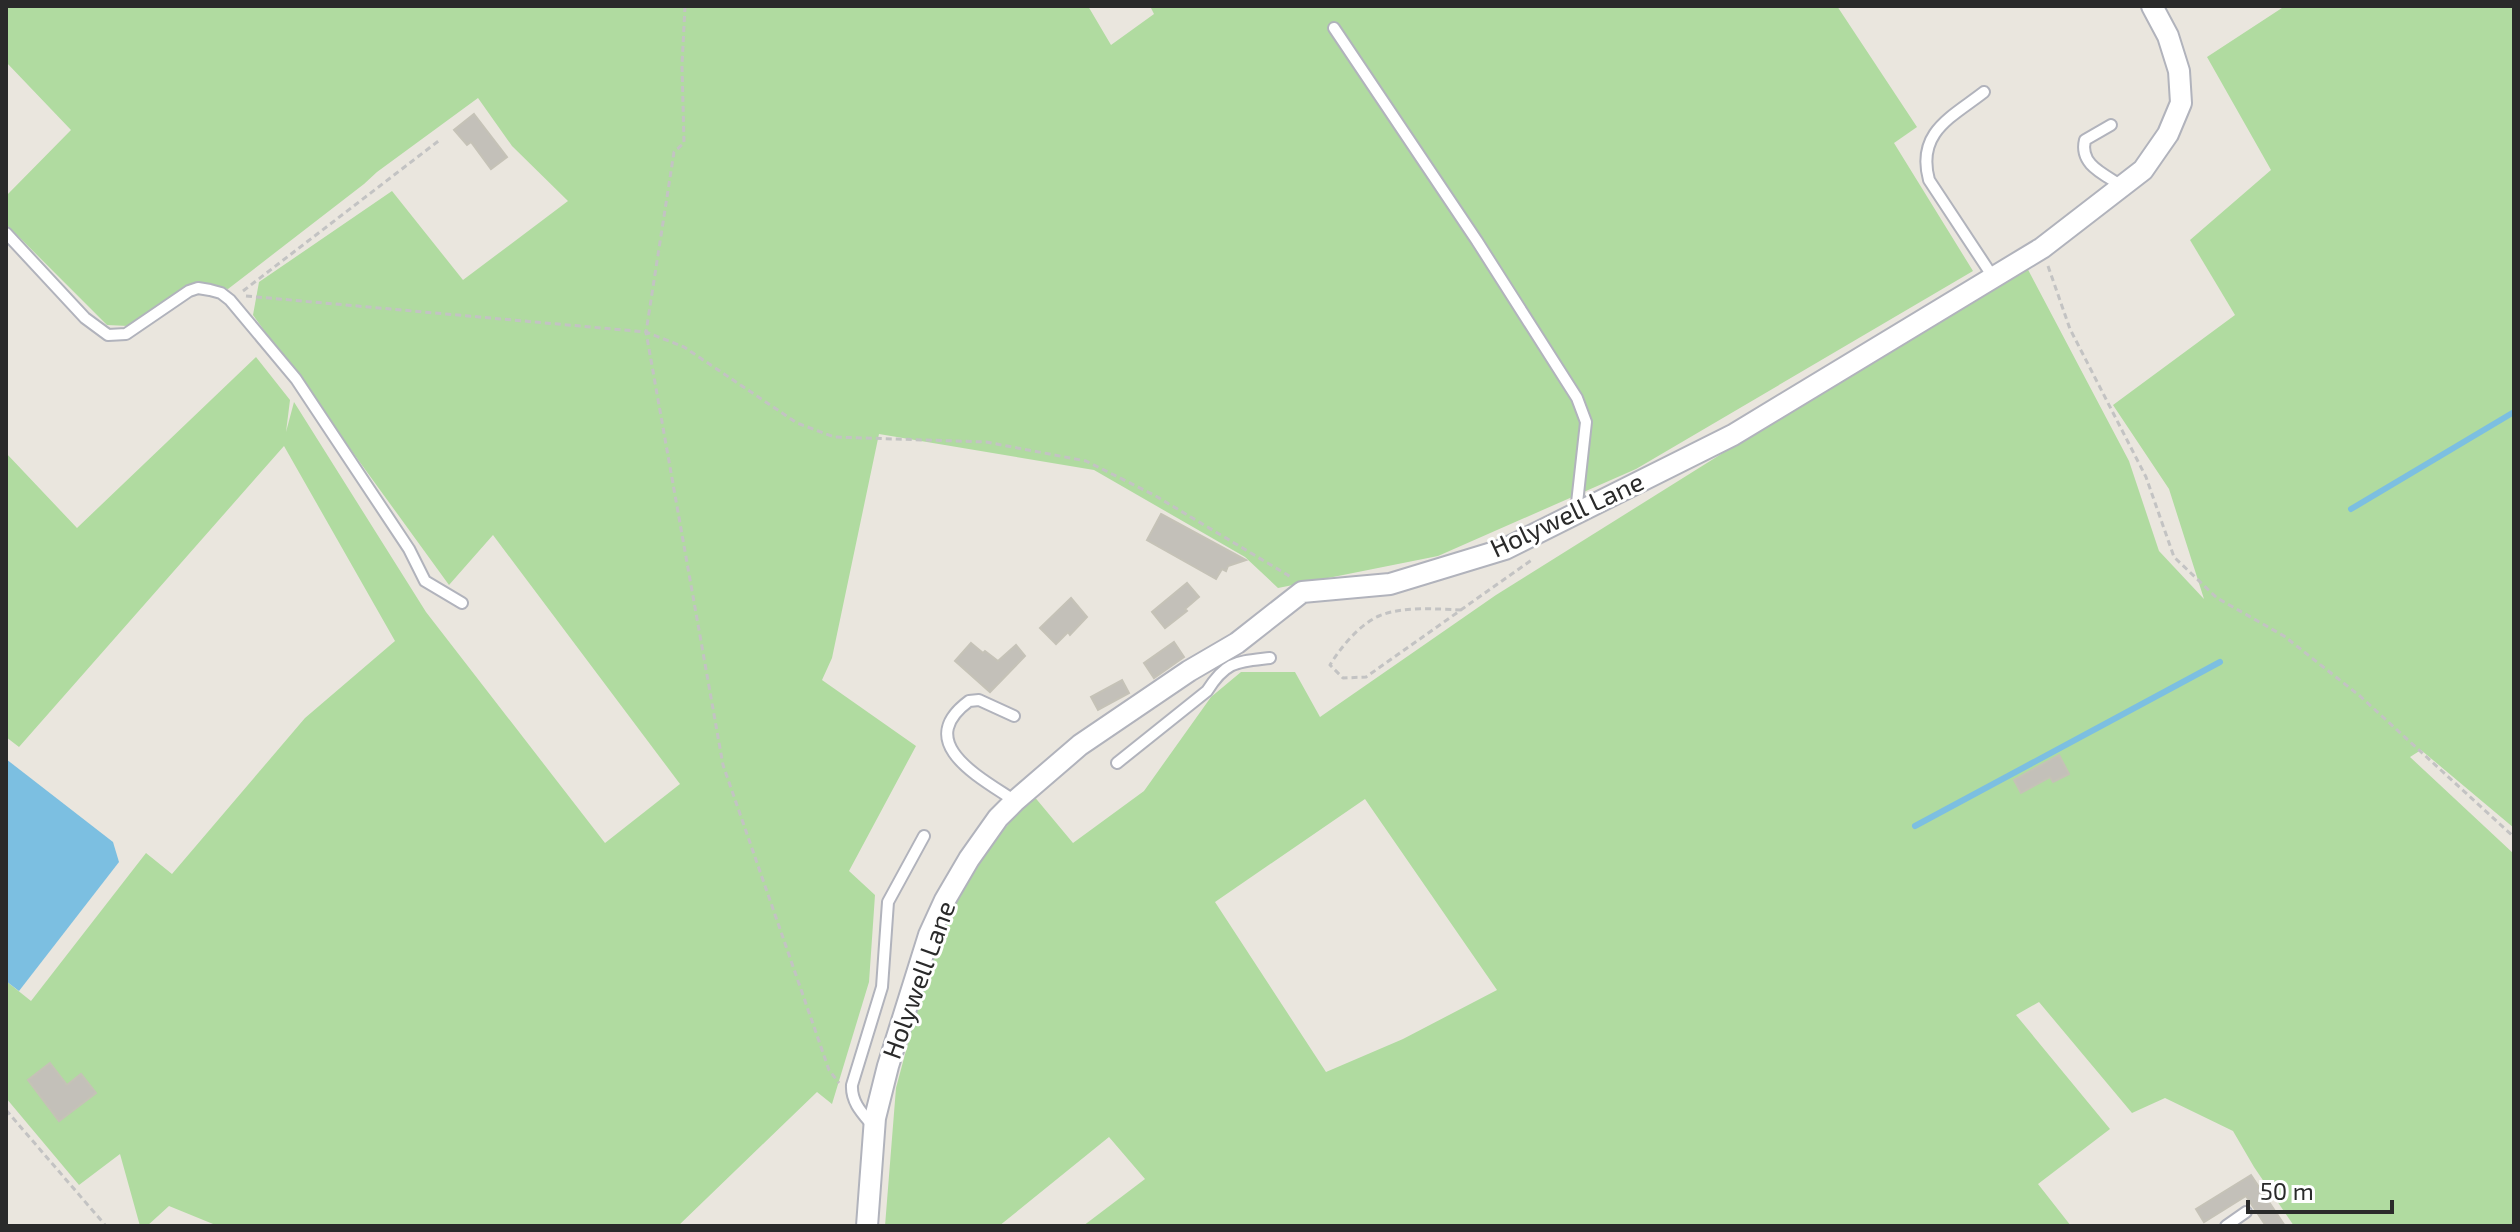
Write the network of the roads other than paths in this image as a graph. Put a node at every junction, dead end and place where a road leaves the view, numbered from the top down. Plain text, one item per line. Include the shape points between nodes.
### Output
1 (2152, 6) edge
2 (1334, 28) dead end
3 (1984, 92) dead end
4 (2111, 125) dead end
5 (2123, 187) junction
6 (6, 233) edge
7 (1993, 277) junction
8 (1576, 513) junction
9 (462, 603) dead end
10 (1270, 658) dead end
11 (1189, 671) junction
12 (1217, 676) junction
13 (1014, 716) dead end
14 (1117, 763) dead end
15 (1015, 801) junction
16 (924, 836) dead end
17 (874, 1127) junction
18 (2246, 1212) dead end
19 (867, 1226) edge
20 (2226, 1226) edge

1 - 5 street, Holywell Lane via 2179,71 2181,103 2168,134 2143,170
2 - 8 lane via 1577,398 1586,422
3 - 7 lane via 1938,127 1925,161 1929,180
4 - 5 lane via 2085,140 2083,155
5 - 7 street, Holywell Lane via 2042,248
6 - 9 lane via 85,318 108,335 126,334 189,291 221,293 296,379 425,581
7 - 8 street, Holywell Lane via 1733,435
8 - 11 street, Holywell Lane via 1505,549 1390,584 1302,592 1237,643
10 - 12 lane via 1232,662
11 - 12 lane
11 - 15 street, Holywell Lane via 1080,745
12 - 14 lane via 1207,691
13 - 15 lane via 979,700 969,701 951,720 948,741 960,762
15 - 17 street, Holywell Lane via 969,859 929,935
16 - 17 lane via 888,902 882,987 852,1085 857,1107
17 - 19 street, Holywell Lane
18 - 20 lane

